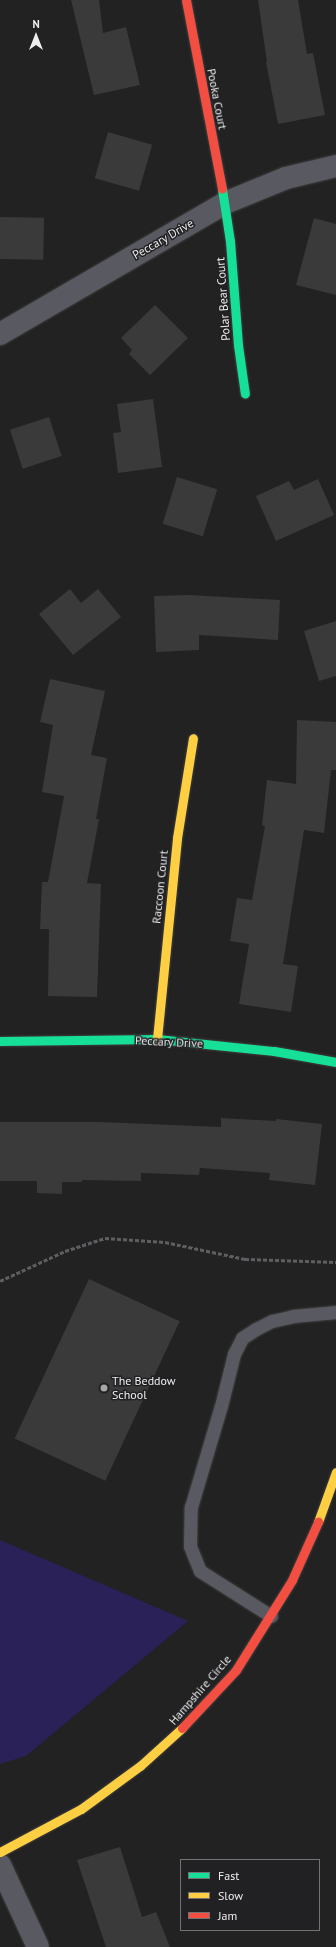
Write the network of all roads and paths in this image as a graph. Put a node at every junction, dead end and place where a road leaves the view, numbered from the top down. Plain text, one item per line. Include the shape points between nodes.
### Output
1 (186, 0) edge
2 (336, 166) edge
3 (224, 203) junction
4 (0, 334) edge
5 (244, 394) dead end
6 (193, 738) dead end
7 (157, 1039) junction
8 (0, 1041) edge
9 (336, 1062) edge
10 (336, 1262) edge
11 (0, 1281) edge
12 (336, 1312) edge
13 (336, 1472) edge
14 (270, 1616) junction
15 (0, 1852) edge
16 (0, 1866) edge
17 (38, 1947) edge

1 - 3 street, Pooka Court
2 - 3 street, Peccary Drive via 286,178
3 - 4 street, Peccary Drive
3 - 5 street, Polar Bear Court via 230,241
6 - 7 street, Raccoon Court via 177,838
7 - 8 street, Peccary Drive
7 - 9 street, Peccary Drive via 246,1047
10 - 11 path via 245,1259 165,1242 105,1238 65,1251
12 - 14 lane via 293,1316 272,1321 242,1338 234,1354 192,1507 190,1546 200,1571
13 - 14 street, Hampshire Circle via 311,1540 292,1580
14 - 15 street, Hampshire Circle via 236,1670 176,1734 140,1766 81,1809
16 - 17 street

